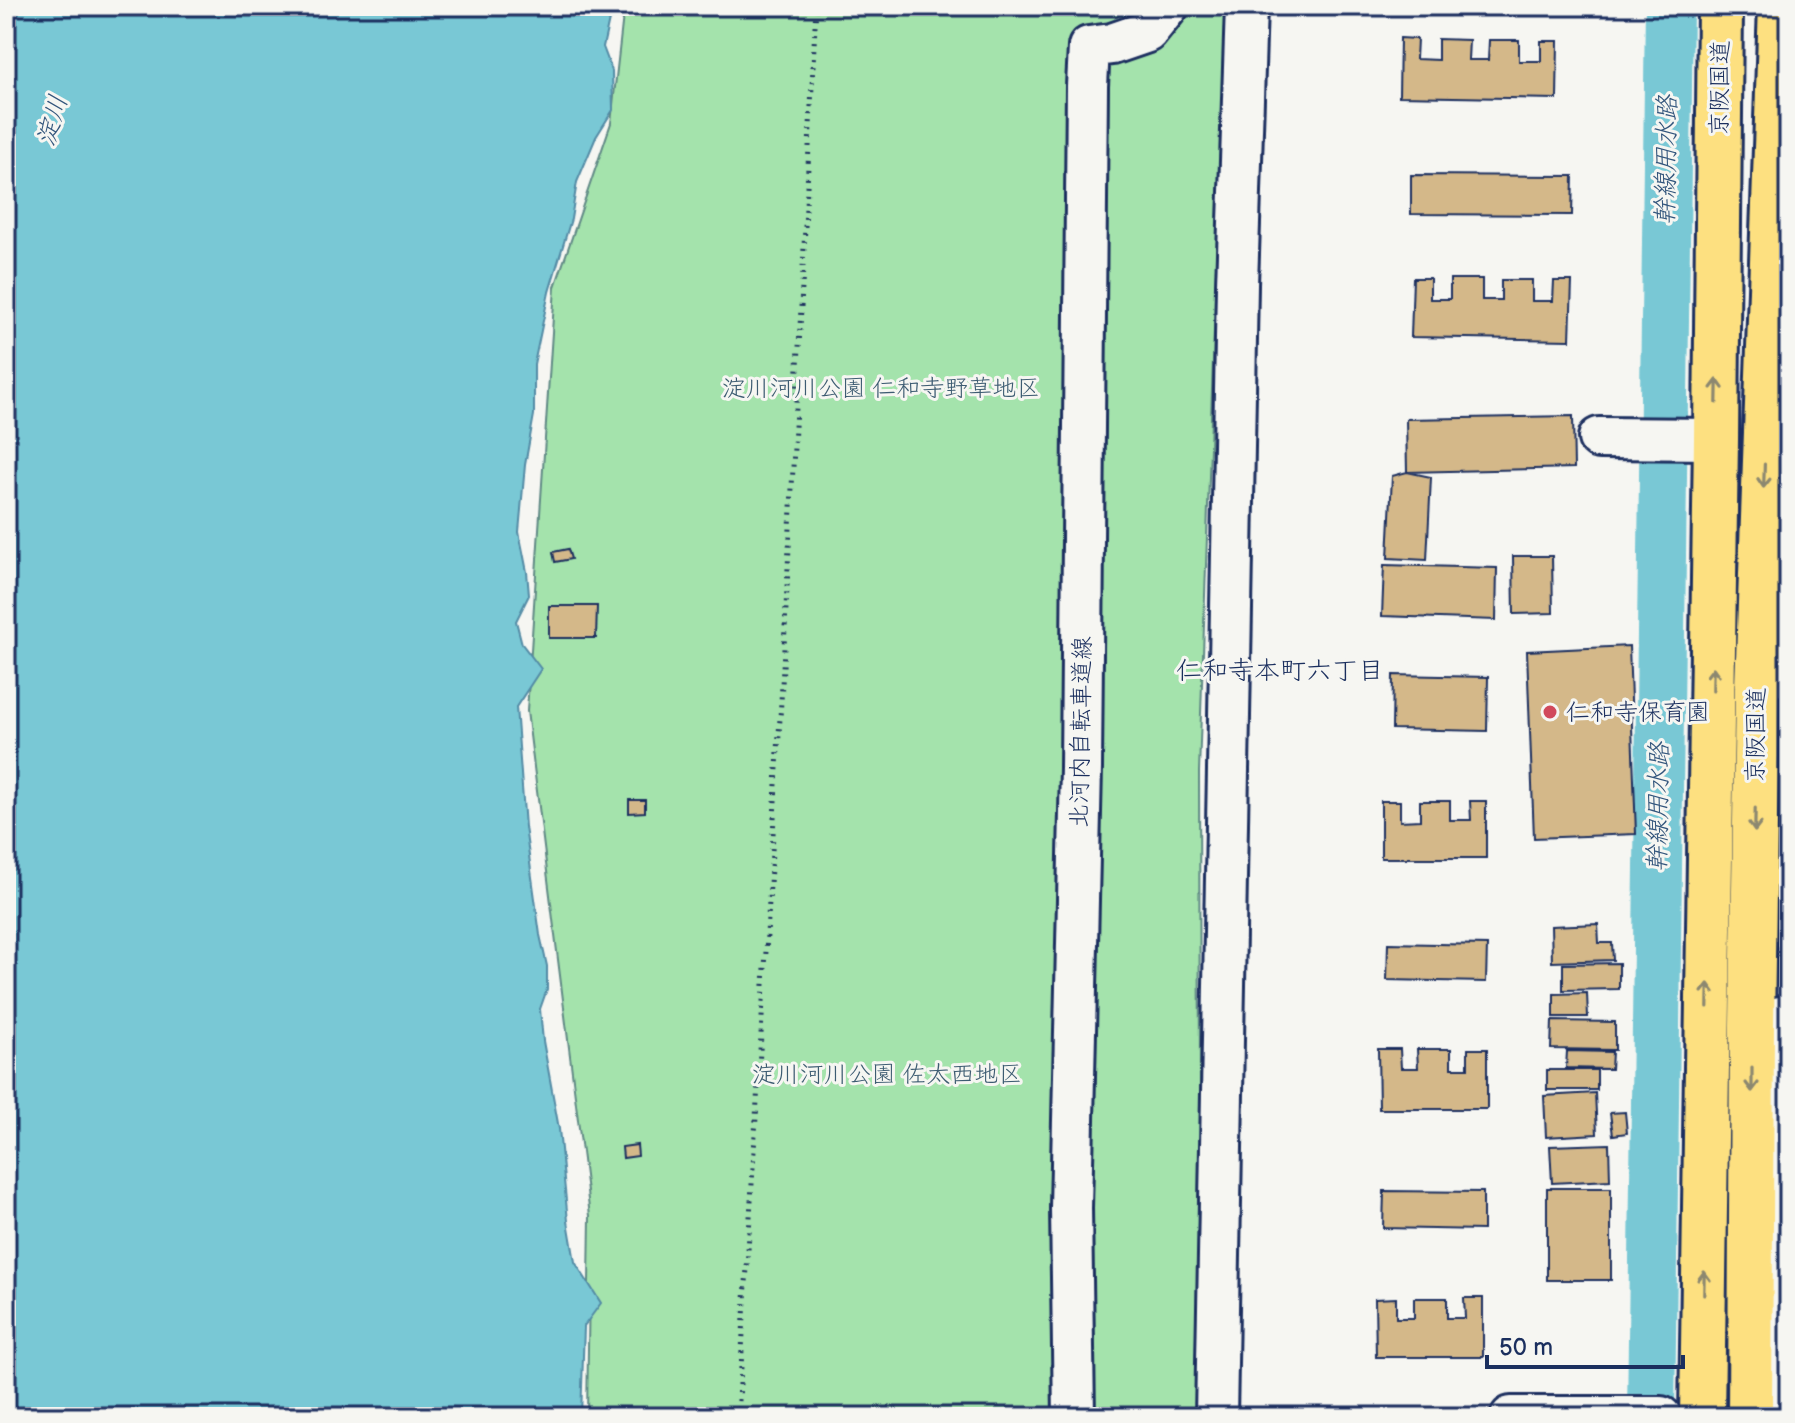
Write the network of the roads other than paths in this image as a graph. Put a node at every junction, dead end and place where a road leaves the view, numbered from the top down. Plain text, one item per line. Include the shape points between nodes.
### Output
1 (1168, 6) edge
2 (1246, 6) edge
3 (1720, 6) edge
4 (1781, 6) edge
5 (1599, 438) dead end
6 (1681, 440) junction
7 (1773, 675) edge
8 (1774, 1017) edge
9 (1785, 1185) edge
10 (1648, 1416) edge
11 (1074, 1417) edge
12 (1216, 1417) edge
13 (1511, 1417) edge
14 (1702, 1417) edge
15 (1750, 1417) edge
16 (1781, 1417) edge

1 - 11 street, 北河内自転車道線 via 1147,32 1089,47 1071,1208
2 - 12 street
6 -> 3 highway, 京阪国道
4 -> 7 highway, 京阪国道
5 - 6 street
14 -> 6 highway, 京阪国道
7 -> 8 highway, 京阪国道
8 - 9 street
8 -> 15 highway, 京阪国道
9 - 16 street
10 - 13 street

